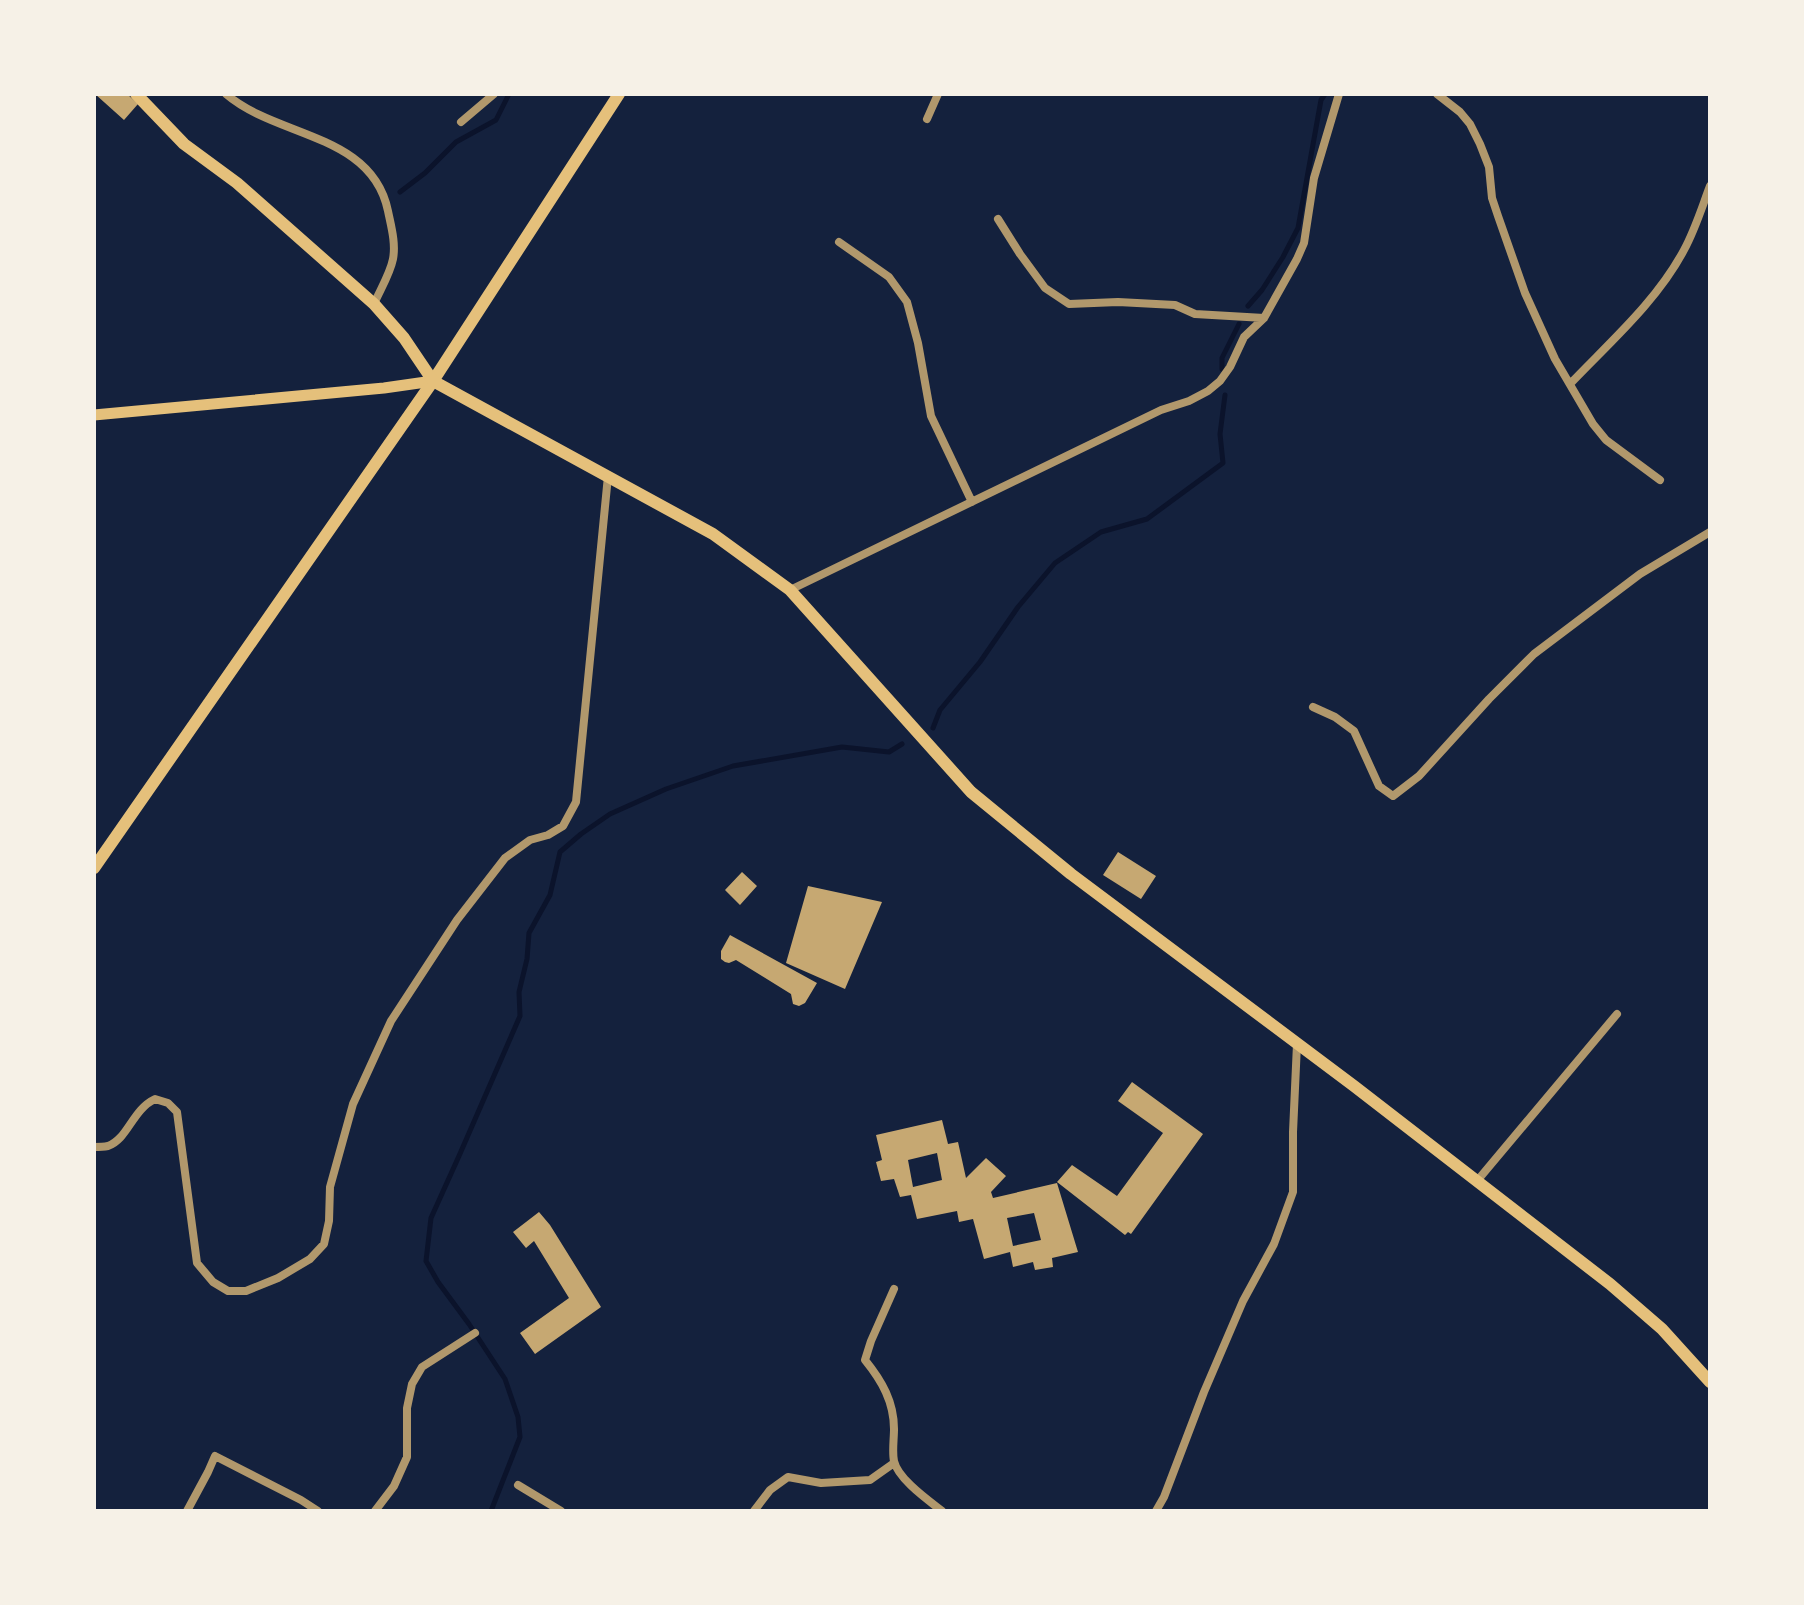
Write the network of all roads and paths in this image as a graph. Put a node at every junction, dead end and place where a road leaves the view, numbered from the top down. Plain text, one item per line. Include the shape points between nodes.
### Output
1 (136, 94) edge
2 (226, 94) edge
3 (494, 94) edge
4 (619, 94) edge
5 (938, 94) edge
6 (1339, 94) edge
7 (1437, 94) edge
8 (927, 119) dead end
9 (461, 122) dead end
10 (1710, 186) edge
11 (998, 219) dead end
12 (839, 242) dead end
13 (374, 304) junction
14 (1264, 318) junction
15 (433, 381) junction
16 (1570, 384) junction
17 (94, 415) edge
18 (608, 476) junction
19 (1660, 480) dead end
20 (972, 502) junction
21 (1710, 532) edge
22 (790, 590) junction
23 (1313, 707) dead end
24 (94, 868) edge
25 (1617, 1014) dead end
26 (1297, 1044) junction
27 (94, 1147) edge
28 (1477, 1181) junction
29 (894, 1289) dead end
30 (475, 1333) dead end
31 (1710, 1382) edge
32 (894, 1463) junction
33 (518, 1485) dead end
34 (187, 1511) edge
35 (318, 1511) edge
36 (375, 1511) edge
37 (561, 1511) edge
38 (754, 1511) edge
39 (942, 1511) edge
40 (1156, 1511) edge

1 - 13 main road via 184,144 237,183
2 - 13 street via 351,155 373,175 382,189 393,236 393,259
3 - 9 street
4 - 15 main road
5 - 8 street
6 - 14 street via 1314,178 1304,243
7 - 16 street via 1460,112 1480,144 1492,198 1525,293
10 - 16 street via 1673,269
11 - 14 street via 1045,288 1069,304 1175,305 1195,314
12 - 20 street via 889,277 907,302 931,416
13 - 15 main road
14 - 20 street via 1244,337 1230,367 1208,391
15 - 17 main road
15 - 18 main road
15 - 24 main road
16 - 19 street via 1606,440
18 - 22 main road via 713,534
18 - 27 street via 576,802 563,826 505,858 391,1021 353,1104 330,1187 324,1244 278,1278 246,1291 228,1291 197,1263 177,1112 155,1099 145,1104 123,1135 110,1145
20 - 22 street
21 - 23 street via 1640,574 1534,654 1419,776 1393,796 1379,786 1354,731
22 - 26 main road via 971,792
25 - 28 street
26 - 28 main road
26 - 40 street via 1293,1192
28 - 31 main road via 1610,1284 1662,1329
29 - 32 street via 865,1360 890,1398
30 - 36 street via 422,1367 412,1384 407,1457
32 - 38 street via 870,1480 821,1483 788,1477
32 - 39 street via 915,1491
33 - 37 street
34 - 35 street via 215,1456

